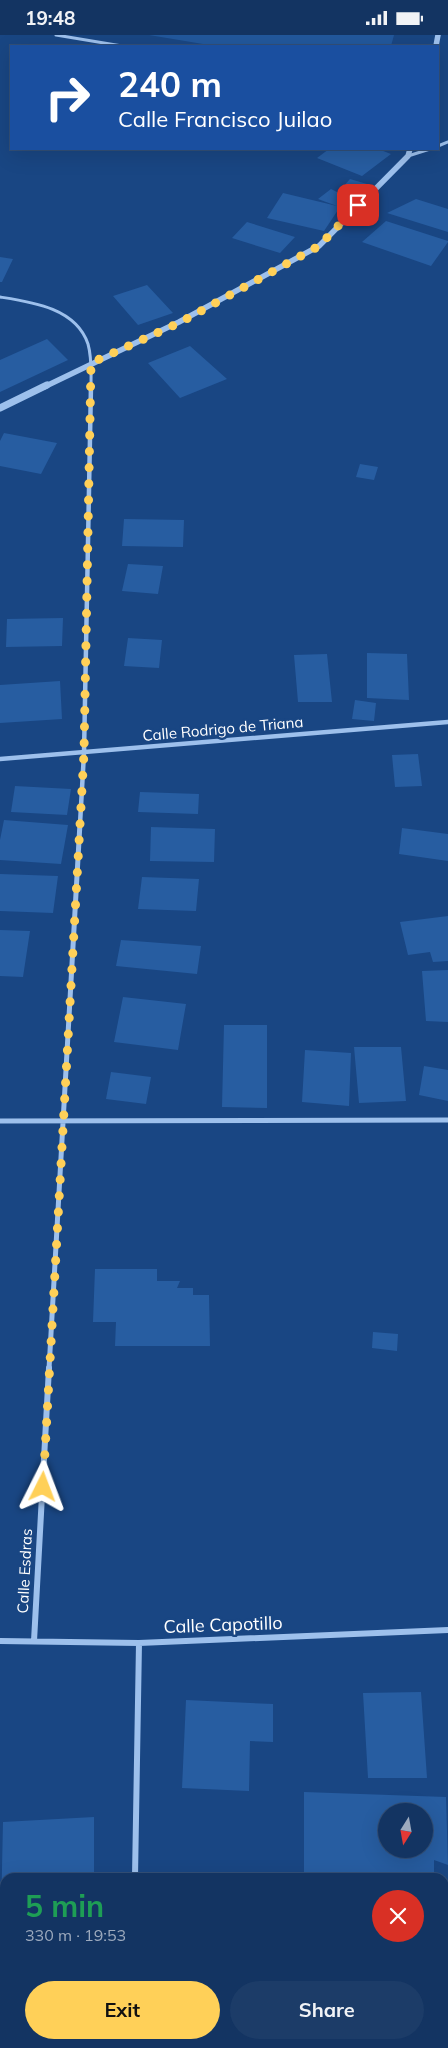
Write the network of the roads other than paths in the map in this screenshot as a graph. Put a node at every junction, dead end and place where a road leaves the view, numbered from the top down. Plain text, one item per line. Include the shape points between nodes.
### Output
1 (56, 35) edge
2 (116, 45) edge
3 (410, 150) edge
4 (427, 150) edge
5 (408, 156) junction
6 (0, 297) edge
7 (91, 363) junction
8 (0, 408) edge
9 (448, 723) edge
10 (84, 753) junction
11 (0, 759) edge
12 (448, 1120) edge
13 (0, 1121) edge
14 (64, 1121) junction
15 (448, 1630) edge
16 (0, 1641) edge
17 (34, 1641) junction
18 (139, 1643) junction
19 (135, 1873) edge

1 - 2 street
3 - 5 street
4 - 5 street
5 - 7 street via 319,246 179,323
6 - 7 street, Calle Esdras via 58,311 75,325 86,341
7 - 8 street
7 - 10 street, Calle Esdras
9 - 10 street, Calle Rodrigo de Triana
10 - 11 street, Calle Rodrigo de Triana
10 - 14 street, Calle Esdras
12 - 14 street
13 - 14 street
14 - 17 street, Calle Esdras
15 - 18 street, Calle Capotillo
16 - 17 street, Calle Capotillo
17 - 18 street, Calle Capotillo
18 - 19 street

